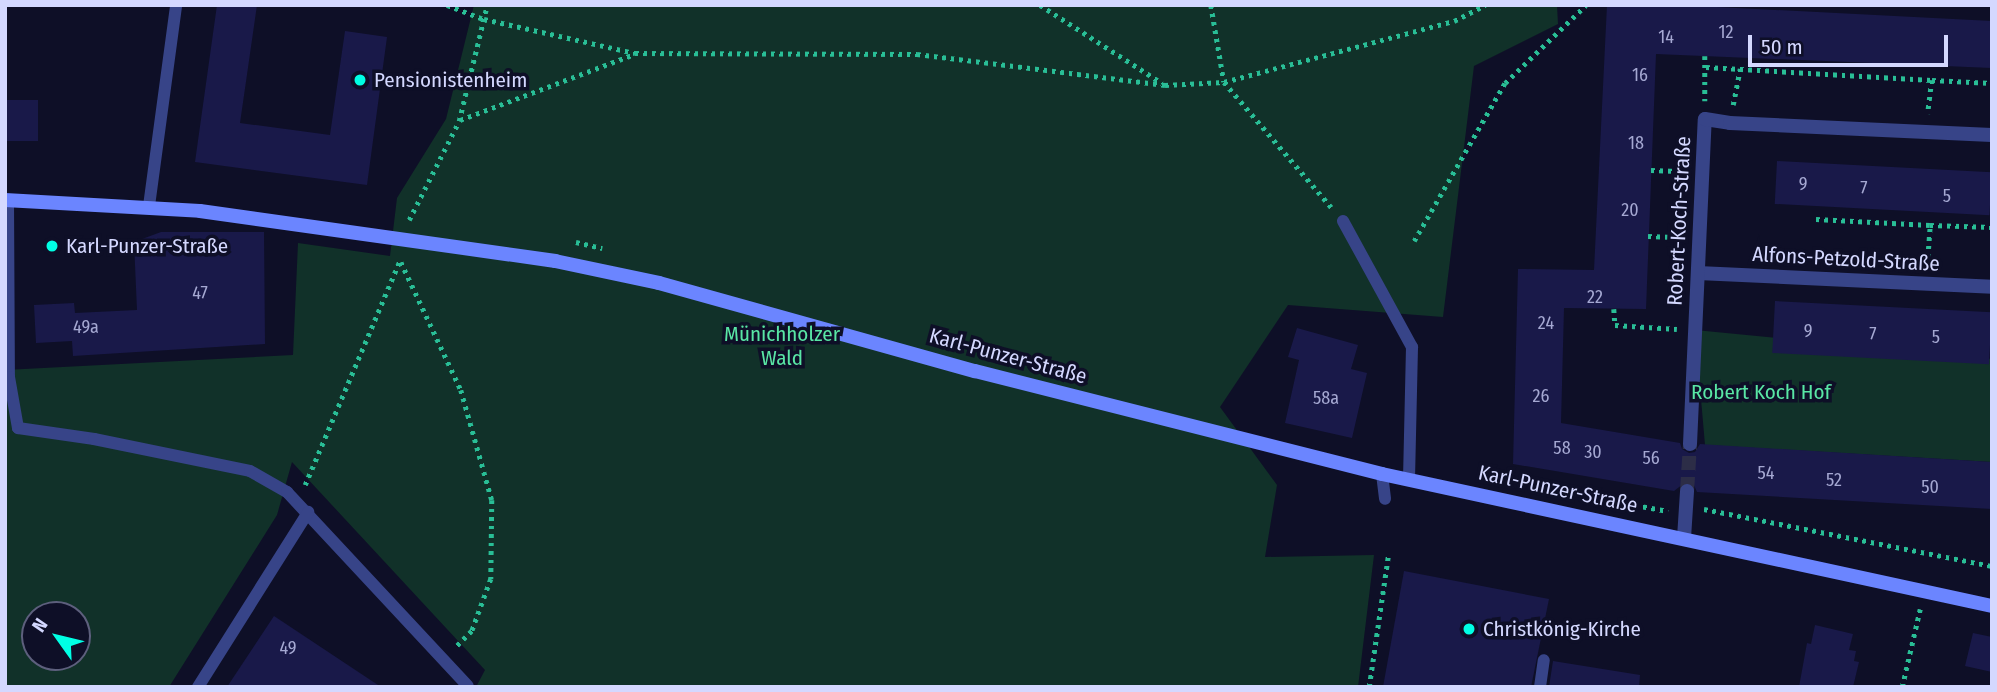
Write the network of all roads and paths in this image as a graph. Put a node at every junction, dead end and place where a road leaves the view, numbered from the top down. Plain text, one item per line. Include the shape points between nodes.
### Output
1 (176, 5) edge
2 (447, 5) edge
3 (487, 5) edge
4 (1040, 5) edge
5 (1211, 5) edge
6 (1485, 5) edge
7 (1586, 5) edge
8 (484, 19) junction
9 (635, 53) junction
10 (1705, 56) dead end
11 (1706, 67) junction
12 (1740, 69) junction
13 (1932, 80) junction
14 (1224, 82) junction
15 (1992, 83) edge
16 (1165, 85) junction
17 (1705, 119) junction
18 (459, 121) junction
19 (1730, 123) junction
20 (1926, 133) junction
21 (1992, 135) edge
22 (1651, 170) dead end
23 (1702, 172) junction
24 (7, 200) edge
25 (149, 206) junction
26 (1816, 219) dead end
27 (1343, 221) joint
28 (1930, 225) junction
29 (1992, 227) edge
30 (1648, 236) dead end
31 (1699, 237) junction
32 (400, 238) junction
33 (1414, 241) dead end
34 (401, 262) junction
35 (1698, 273) junction
36 (1925, 284) junction
37 (1992, 287) edge
38 (1614, 309) dead end
39 (1695, 330) junction
40 (1690, 444) tunnel mouth
41 (1382, 474) junction
42 (1409, 480) junction
43 (1688, 491) tunnel mouth
44 (1385, 499) dead end
45 (298, 501) junction
46 (308, 512) junction
47 (1684, 538) junction
48 (1388, 556) dead end
49 (1924, 592) junction
50 (1992, 606) edge
51 (445, 660) junction
52 (1544, 660) dead end
53 (198, 687) edge
54 (468, 687) edge
55 (1369, 687) edge
56 (1540, 687) edge
57 (1902, 687) edge

1 - 25 lane
2 - 8 path
3 - 8 path
4 - 16 path
5 - 14 path
6 - 14 path via 1454,21
7 - 33 path via 1504,83
8 - 9 path
8 - 18 path
9 - 16 path via 917,54
9 - 18 path
10 - 11 path
11 - 12 path
11 - 17 path
12 - 13 path
12 - 19 path
13 - 15 path
13 - 20 path
14 - 16 path
14 - 27 path
17 - 19 street, Robert-Koch-Straße
17 - 23 street, Robert-Koch-Straße
18 - 32 path
19 - 20 street, Robert-Koch-Straße
20 - 21 street, Robert-Koch-Straße
22 - 23 path
23 - 31 street, Robert-Koch-Straße
24 - 25 street, Karl-Punzer-Straße
24 - 45 lane via 9,377 18,428 250,471
25 - 32 street, Karl-Punzer-Straße
26 - 28 path
27 - 42 lane via 1412,347
28 - 29 path
28 - 36 path
30 - 31 path
31 - 35 street, Robert-Koch-Straße
32 - 34 path
32 - 41 street, Karl-Punzer-Straße via 555,261 659,283
34 - 45 path
34 - 51 path via 461,390 492,500 491,579 472,631
35 - 36 street, Alfons-Petzold-Straße
35 - 39 street, Robert-Koch-Straße
36 - 37 street, Alfons-Petzold-Straße
38 - 39 path via 1615,325
39 - 40 street, Robert-Koch-Straße
41 - 42 street, Karl-Punzer-Straße
41 - 44 lane
42 - 47 street, Karl-Punzer-Straße
43 - 47 street
45 - 46 lane
46 - 51 lane
46 - 53 lane
47 - 49 street, Karl-Punzer-Straße
48 - 55 path
49 - 50 street, Karl-Punzer-Straße
49 - 57 path
51 - 54 lane
52 - 56 lane

